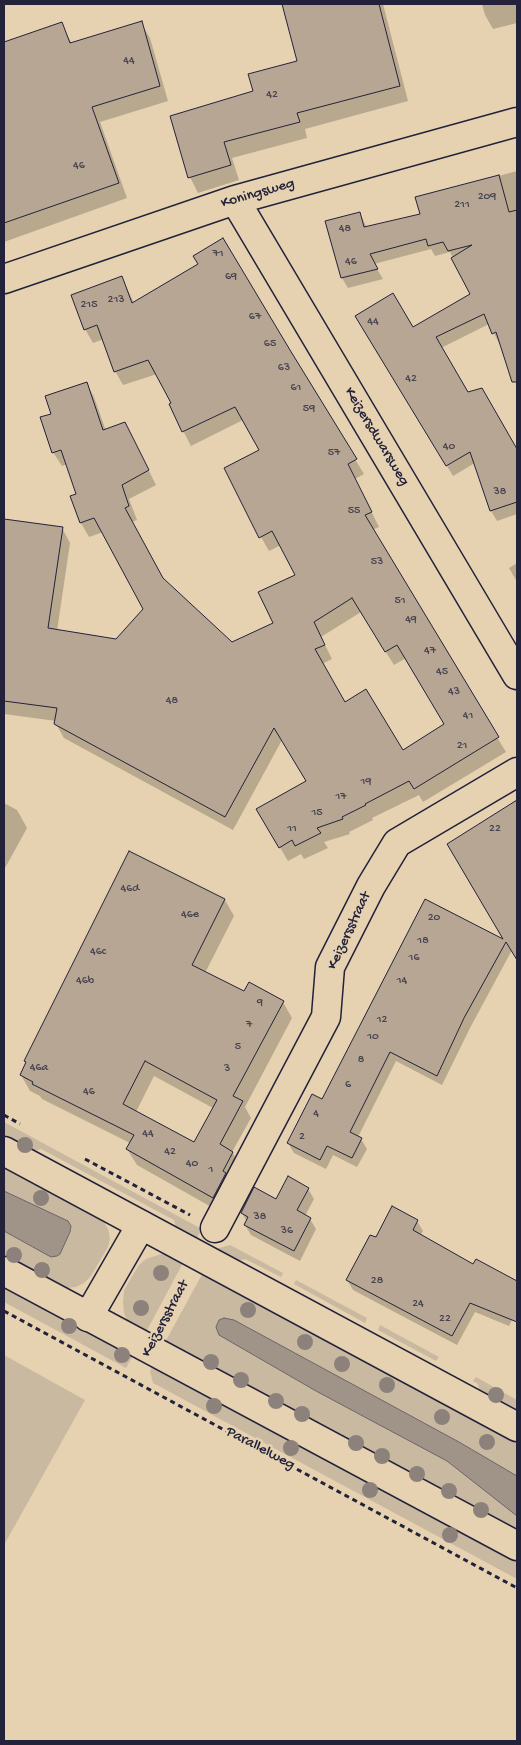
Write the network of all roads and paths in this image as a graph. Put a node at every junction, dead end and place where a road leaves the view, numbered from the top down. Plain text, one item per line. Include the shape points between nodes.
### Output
1 (517, 122) edge
2 (235, 200) junction
3 (4, 279) edge
4 (517, 675) edge
5 (517, 772) edge
6 (4, 1151) edge
7 (141, 1225) junction
8 (215, 1228) dead end
9 (199, 1257) junction
10 (4, 1271) edge
11 (4, 1311) edge
12 (88, 1317) junction
13 (150, 1350) junction
14 (133, 1381) junction
15 (517, 1427) edge
16 (517, 1546) edge
17 (517, 1588) edge

1 - 2 street, Koningsweg
2 - 3 street, Koningsweg
2 - 4 street, Keizersdwarsweg
5 - 8 street, Keizersstraat via 398,843 371,886 330,967 326,1018
6 - 7 street
7 - 9 street
7 - 12 street
9 - 13 path, Keizersstraat
9 - 15 street
10 - 12 street
11 - 14 path, Parallelweg
12 - 13 street
13 - 14 path, Keizersstraat
13 - 16 street
14 - 17 path, Parallelweg

